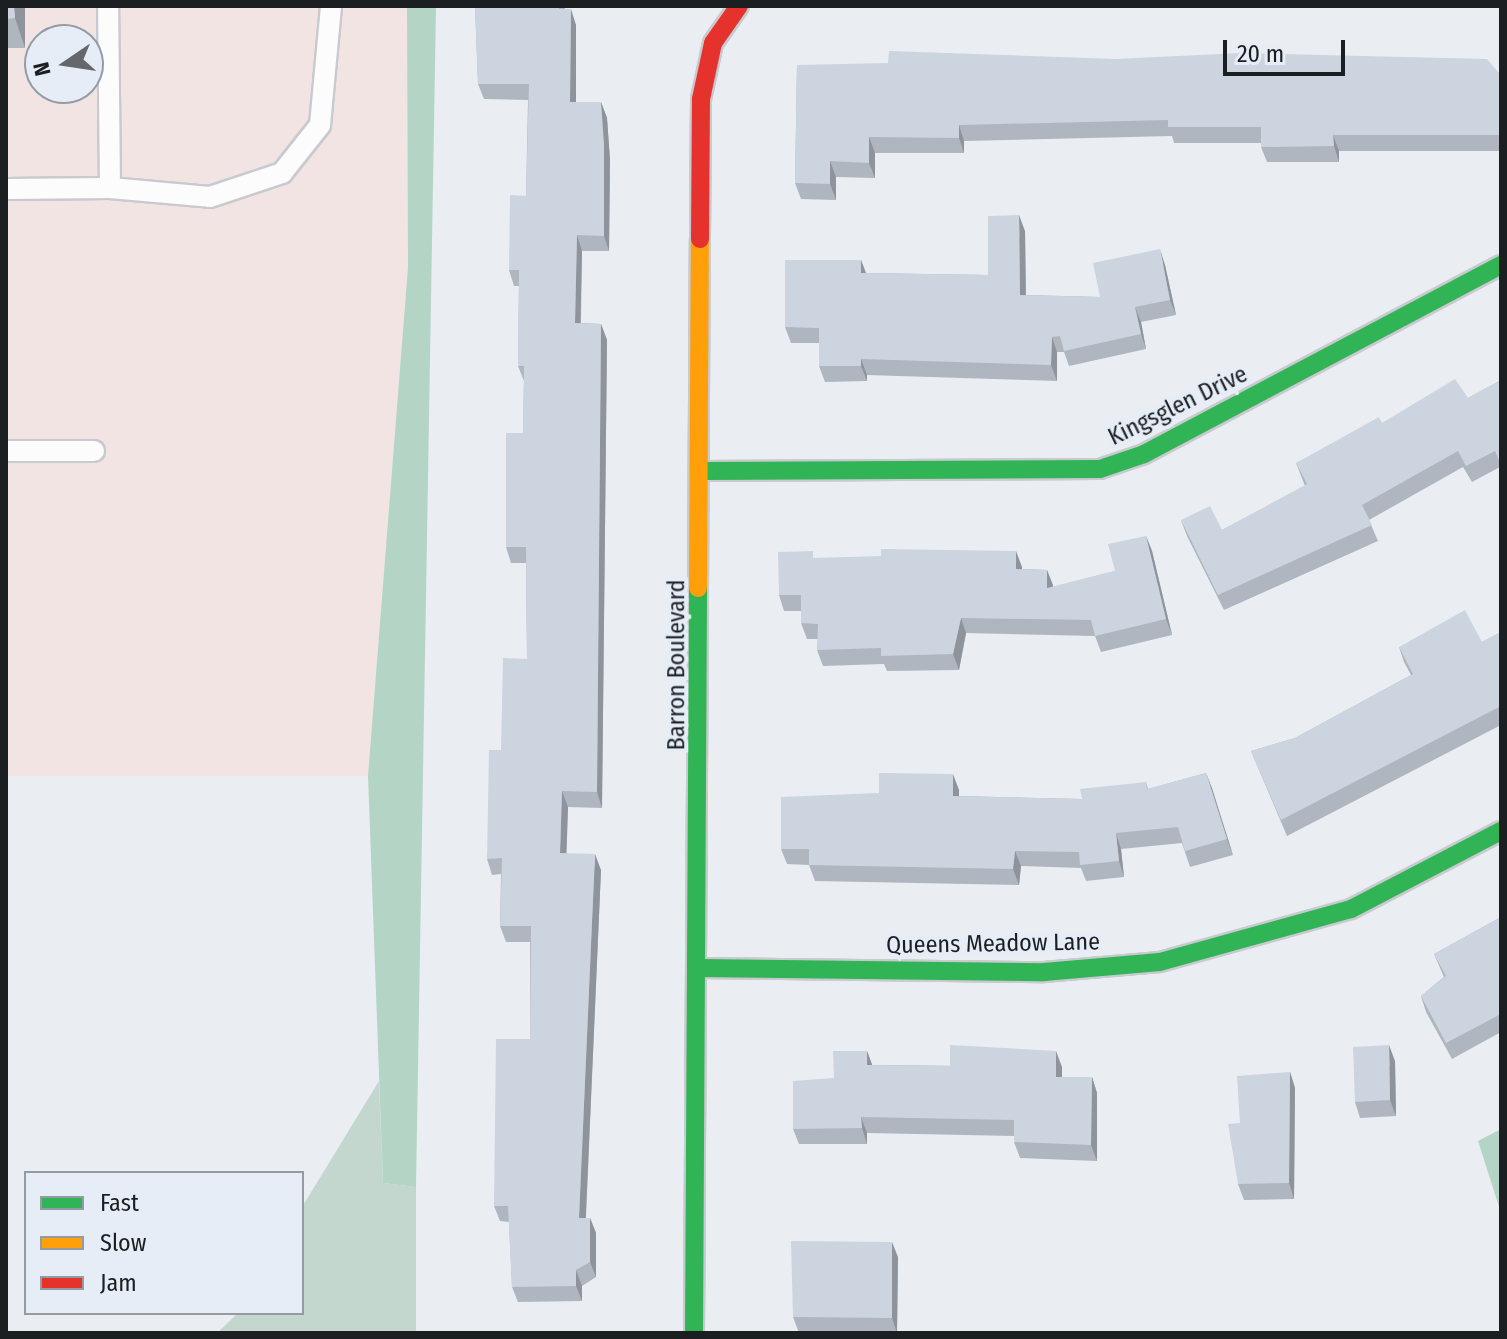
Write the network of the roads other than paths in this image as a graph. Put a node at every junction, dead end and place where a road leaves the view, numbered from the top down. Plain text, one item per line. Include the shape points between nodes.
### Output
1 (108, 6) edge
2 (331, 6) edge
3 (739, 6) edge
4 (110, 188) junction
5 (6, 189) edge
6 (1501, 265) edge
7 (6, 451) edge
8 (94, 451) dead end
9 (702, 471) junction
10 (1501, 831) edge
11 (700, 968) junction
12 (694, 1333) edge

1 - 4 lane
2 - 4 lane via 320,125 282,173 210,197
3 - 9 street, Barron Boulevard via 713,43 701,99
4 - 5 lane
6 - 9 street, Kingsglen Drive via 1144,454 1100,469
7 - 8 lane
9 - 11 street, Barron Boulevard
10 - 11 street, Queens Meadow Lane via 1351,909 1260,940 1160,962 1044,972
11 - 12 street, Barron Boulevard

